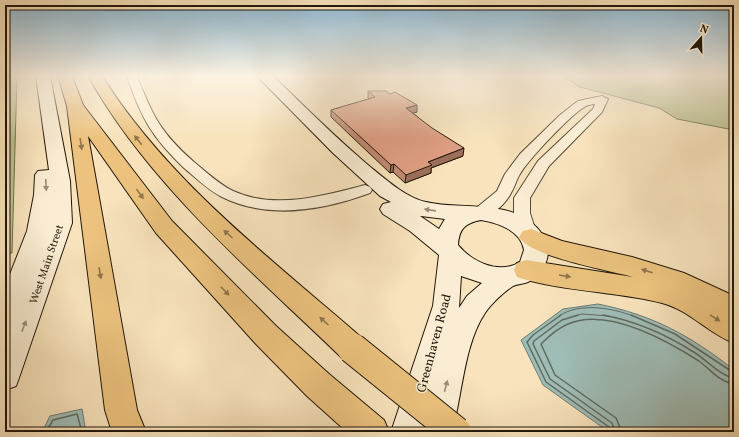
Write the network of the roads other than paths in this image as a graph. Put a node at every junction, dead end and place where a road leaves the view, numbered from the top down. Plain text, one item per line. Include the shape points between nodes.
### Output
1 (38, 96) edge
2 (46, 96) edge
3 (71, 96) edge
4 (107, 96) edge
5 (141, 96) edge
6 (285, 96) edge
7 (75, 106) junction
8 (339, 150) junction
9 (365, 190) junction
10 (475, 214) junction
11 (530, 236) junction
12 (449, 250) junction
13 (517, 273) junction
14 (734, 310) edge
15 (5, 317) edge
16 (734, 330) edge
17 (6, 371) edge
18 (129, 432) edge
19 (372, 432) edge
20 (408, 432) edge
21 (435, 432) edge
22 (456, 432) edge

1 -> 15 street, West Main Street via 44,142 46,198 39,233
17 -> 2 street, West Main Street via 61,223 60,181
3 - 7 highway
22 -> 4 highway, bridge via 352,348 216,223 148,154
5 - 9 street via 156,130 167,145 205,180 229,194 249,201 277,205 322,202
6 - 8 street
7 -> 18 highway via 121,410
7 -> 19 highway via 164,227 266,335 318,386
8 - 9 street via 346,167
10 -> 8 street via 421,209 387,191
9 - 12 street via 418,224
10 - 11 street via 494,214 507,218 518,224
10 - 11 street, Greenhaven Road via 497,201 525,157 564,118 582,104 602,99 598,110 543,164 522,198 522,213
10 - 12 street, Greenhaven Road via 454,222 449,228 446,236
11 - 13 street, Greenhaven Road via 536,252 533,262
14 -> 11 highway via 675,280 557,249
12 - 13 street via 460,263 486,276
12 - 20 street, Greenhaven Road via 446,306
13 -> 16 highway via 667,293 698,307
21 -> 13 street, Greenhaven Road via 461,329 476,304

